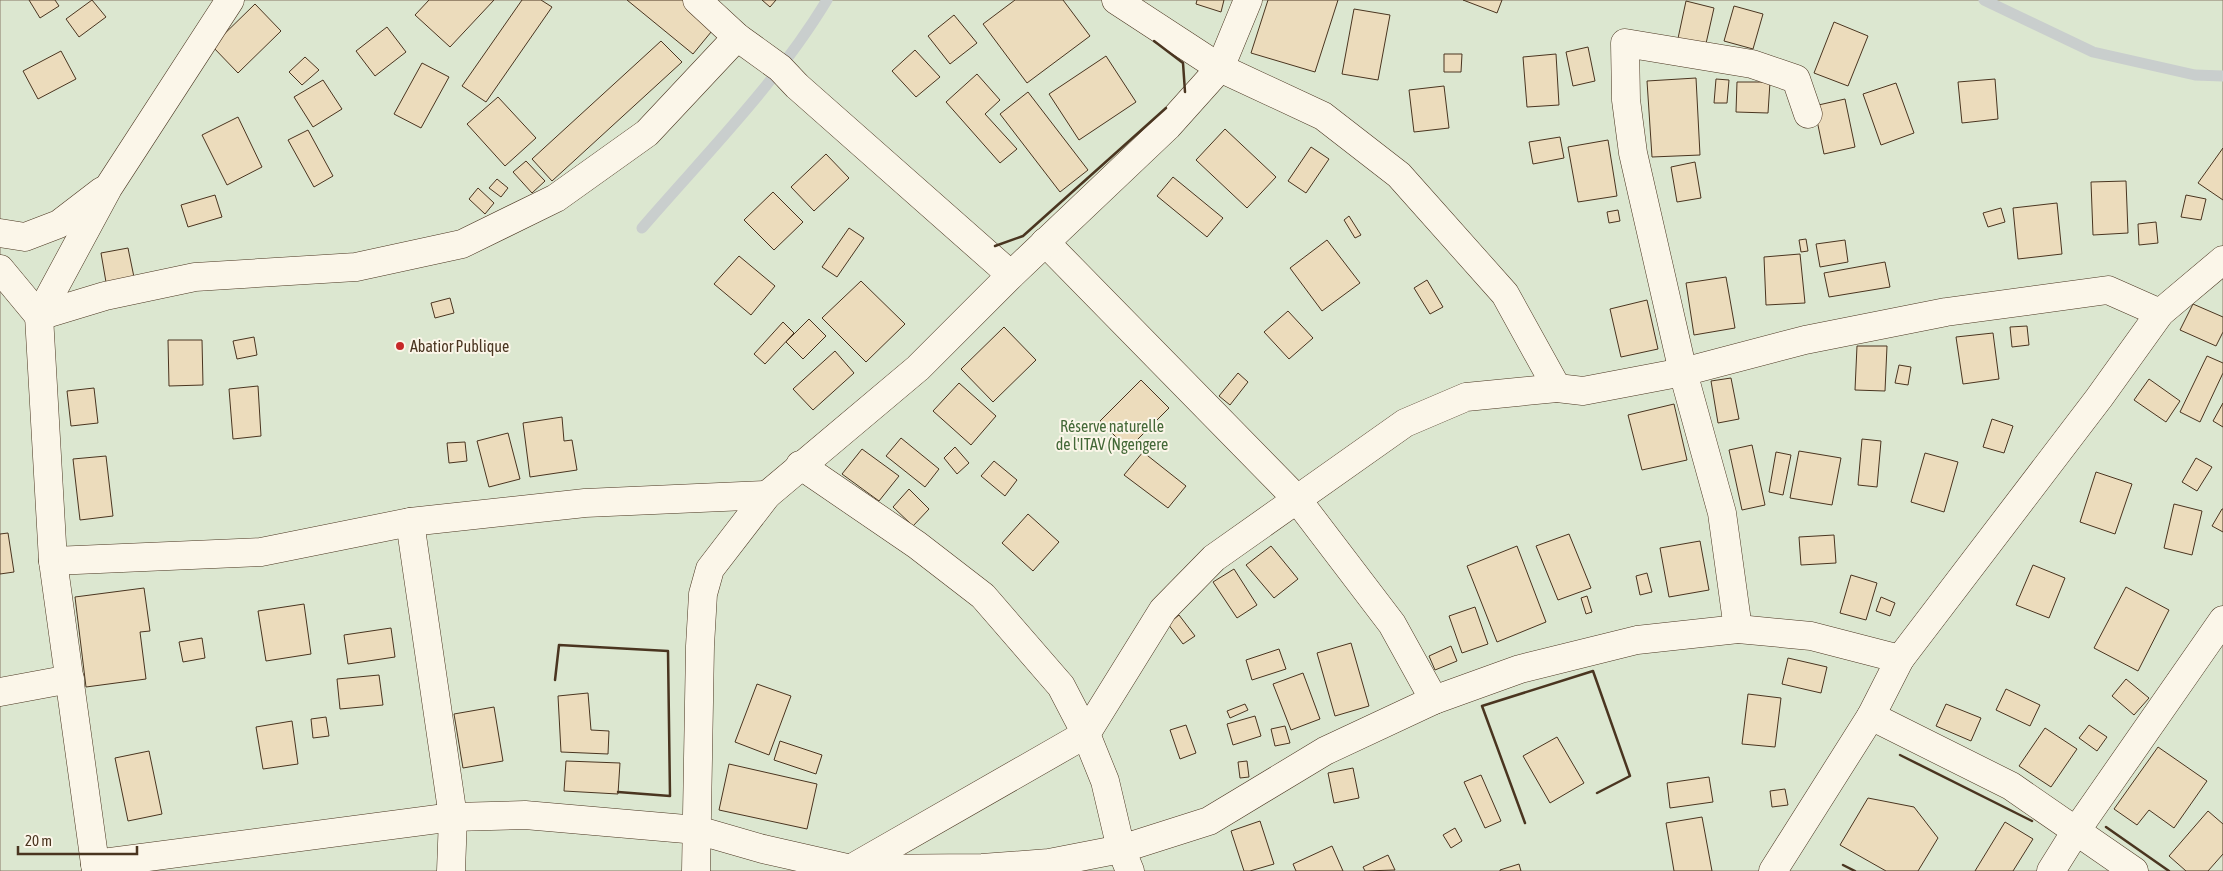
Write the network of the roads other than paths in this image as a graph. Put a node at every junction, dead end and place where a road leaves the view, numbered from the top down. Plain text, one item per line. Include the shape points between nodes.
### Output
1 (698, 0) edge
2 (1116, 0) edge
3 (1248, 0) edge
4 (226, 2) edge
5 (737, 37) junction
6 (1220, 68) junction
7 (1808, 114) dead end
8 (108, 188) junction
9 (0, 233) edge
10 (1045, 242) junction
11 (2223, 260) edge
12 (0, 269) edge
13 (1011, 275) junction
14 (2160, 313) junction
15 (38, 316) junction
16 (1683, 372) junction
17 (1558, 388) junction
18 (800, 465) junction
19 (767, 494) junction
20 (1296, 498) junction
21 (410, 522) junction
22 (53, 561) junction
23 (2223, 620) edge
24 (1738, 628) junction
25 (1900, 659) junction
26 (70, 680) junction
27 (0, 692) edge
28 (1434, 700) junction
29 (1871, 716) junction
30 (1086, 734) junction
31 (453, 816) junction
32 (697, 830) junction
33 (2076, 831) junction
34 (1126, 860) edge
35 (95, 867) edge
36 (851, 870) edge
37 (451, 871) edge
38 (696, 871) edge
39 (1773, 871) edge
40 (2051, 871) edge
41 (2134, 871) edge

1 - 5 street
2 - 6 street
3 - 6 street
4 - 8 street
5 - 13 street via 788,77
5 - 15 street via 647,133 556,198 462,244 356,267 195,278 105,296
6 - 10 street via 1168,126
6 - 17 street via 1323,116 1399,174 1505,294
7 - 16 street via 1796,79 1752,64 1625,43 1626,100 1633,153
8 - 9 street via 59,224 24,237
8 - 15 street
10 - 13 street
10 - 20 street
11 - 14 street
12 - 15 street
13 - 18 street via 918,368
14 - 16 street via 2108,290 1946,312 1805,340
14 - 25 street
15 - 22 street
16 - 17 street via 1583,391
16 - 24 street via 1722,514
17 - 20 street via 1466,396 1405,423
18 - 19 street
18 - 30 street via 917,545 983,596 1061,686
19 - 21 street via 585,503
19 - 32 street via 710,569 703,594
20 - 28 street via 1392,624
20 - 30 street via 1214,558 1163,610
21 - 22 street via 260,552
21 - 31 street
22 - 26 street
23 - 33 street
24 - 25 street via 1811,636
24 - 28 street via 1637,640 1520,669
25 - 29 street
26 - 27 street
26 - 35 street
28 - 34 street via 1325,751 1209,821
29 - 33 street via 2011,786
29 - 39 street
30 - 34 street via 1105,781
30 - 36 street
31 - 32 street via 525,815
31 - 35 street
31 - 37 street
32 - 36 street
32 - 38 street
33 - 40 street
33 - 41 street
34 - 36 street via 982,868

